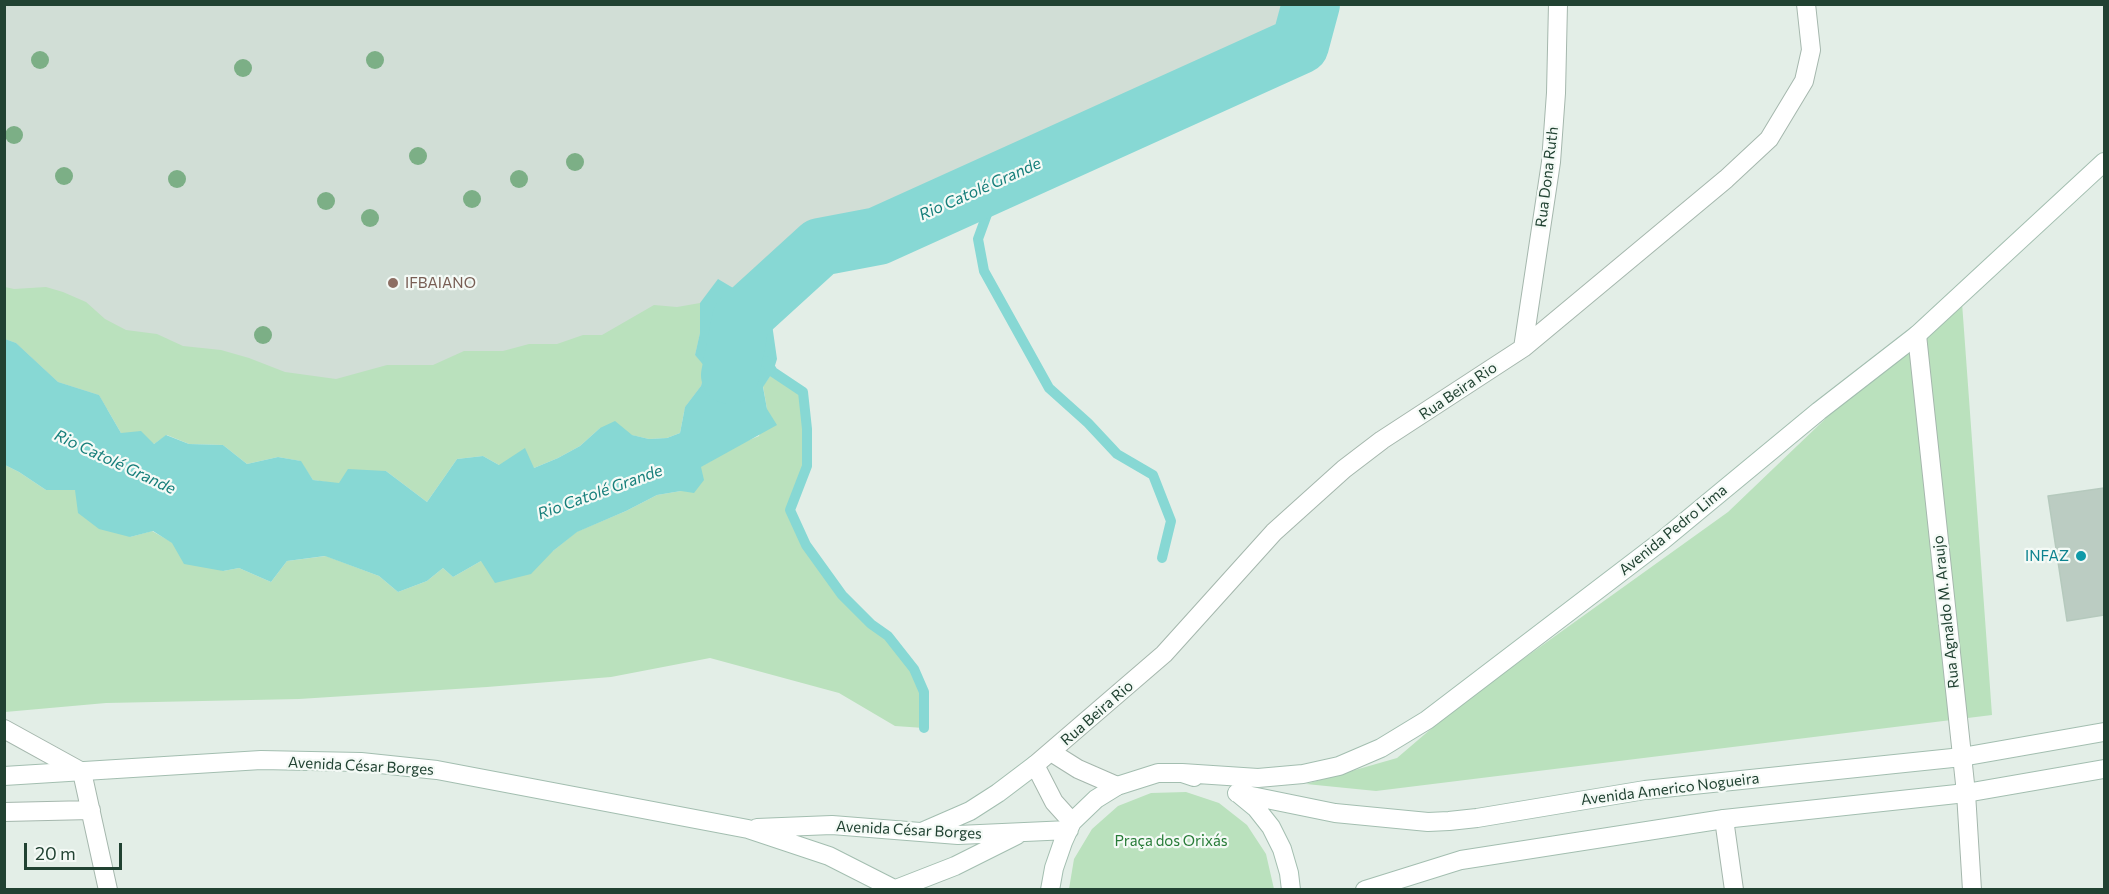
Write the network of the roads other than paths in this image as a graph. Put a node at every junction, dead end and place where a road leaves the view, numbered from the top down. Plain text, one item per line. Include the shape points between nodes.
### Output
1 (1558, 4) edge
2 (1806, 4) edge
3 (2104, 162) edge
4 (1917, 335) junction
5 (1522, 348) junction
6 (4, 729) edge
7 (2104, 732) edge
8 (1051, 752) junction
9 (1962, 757) junction
10 (1035, 765) junction
11 (2104, 769) edge
12 (82, 772) junction
13 (1182, 773) junction
14 (4, 776) edge
15 (1117, 786) junction
16 (1237, 793) junction
17 (1966, 793) junction
18 (91, 810) junction
19 (4, 812) edge
20 (1724, 819) junction
21 (1071, 826) junction
22 (748, 829) junction
23 (921, 832) junction
24 (1024, 832) junction
25 (108, 890) edge
26 (896, 890) edge
27 (1050, 890) edge
28 (1290, 890) edge
29 (1365, 890) edge
30 (1734, 890) edge
31 (1972, 890) edge

1 - 5 street, Rua Dona Ruth via 1551,162
2 - 5 street, Rua Beira Rio via 1811,50 1804,81 1769,139
3 - 4 street, Avenida Pedro Lima
4 - 9 street, Rua Agnaldo M. Araujo
4 - 13 street, Avenida Pedro Lima via 1663,540 1418,726 1339,766 1303,774 1258,778
5 - 8 street, Rua Beira Rio via 1344,469 1274,532 1164,654
6 - 12 street
7 - 9 street, Avenida Americo Nogueira
8 - 10 street, Rua Beira Rio
8 - 15 street, Rua Beira Rio
9 - 16 street, Avenida Americo Nogueira via 1645,790 1439,821 1335,813
9 - 17 street, Rua Agnaldo M. Araujo
10 - 21 street
10 - 23 street, Rua Beira Rio via 970,811
11 - 17 street
12 - 14 street, Avenida César Borges
12 - 18 street
12 - 22 street, Avenida César Borges via 261,760 361,762 438,770
13 - 15 street via 1158,773
13 - 16 street
15 - 21 street via 1096,799
16 - 28 street via 1256,808 1271,828 1282,849
17 - 20 street
17 - 31 street, Rua Agnaldo M. Araujo
18 - 19 street
18 - 25 street
20 - 29 street via 1461,860
20 - 30 street
21 - 24 street, Avenida César Borges
21 - 27 street via 1054,868
22 - 23 street, Avenida César Borges via 832,825
22 - 26 street, Avenida César Borges via 829,856
23 - 24 street, Avenida César Borges
24 - 26 street

